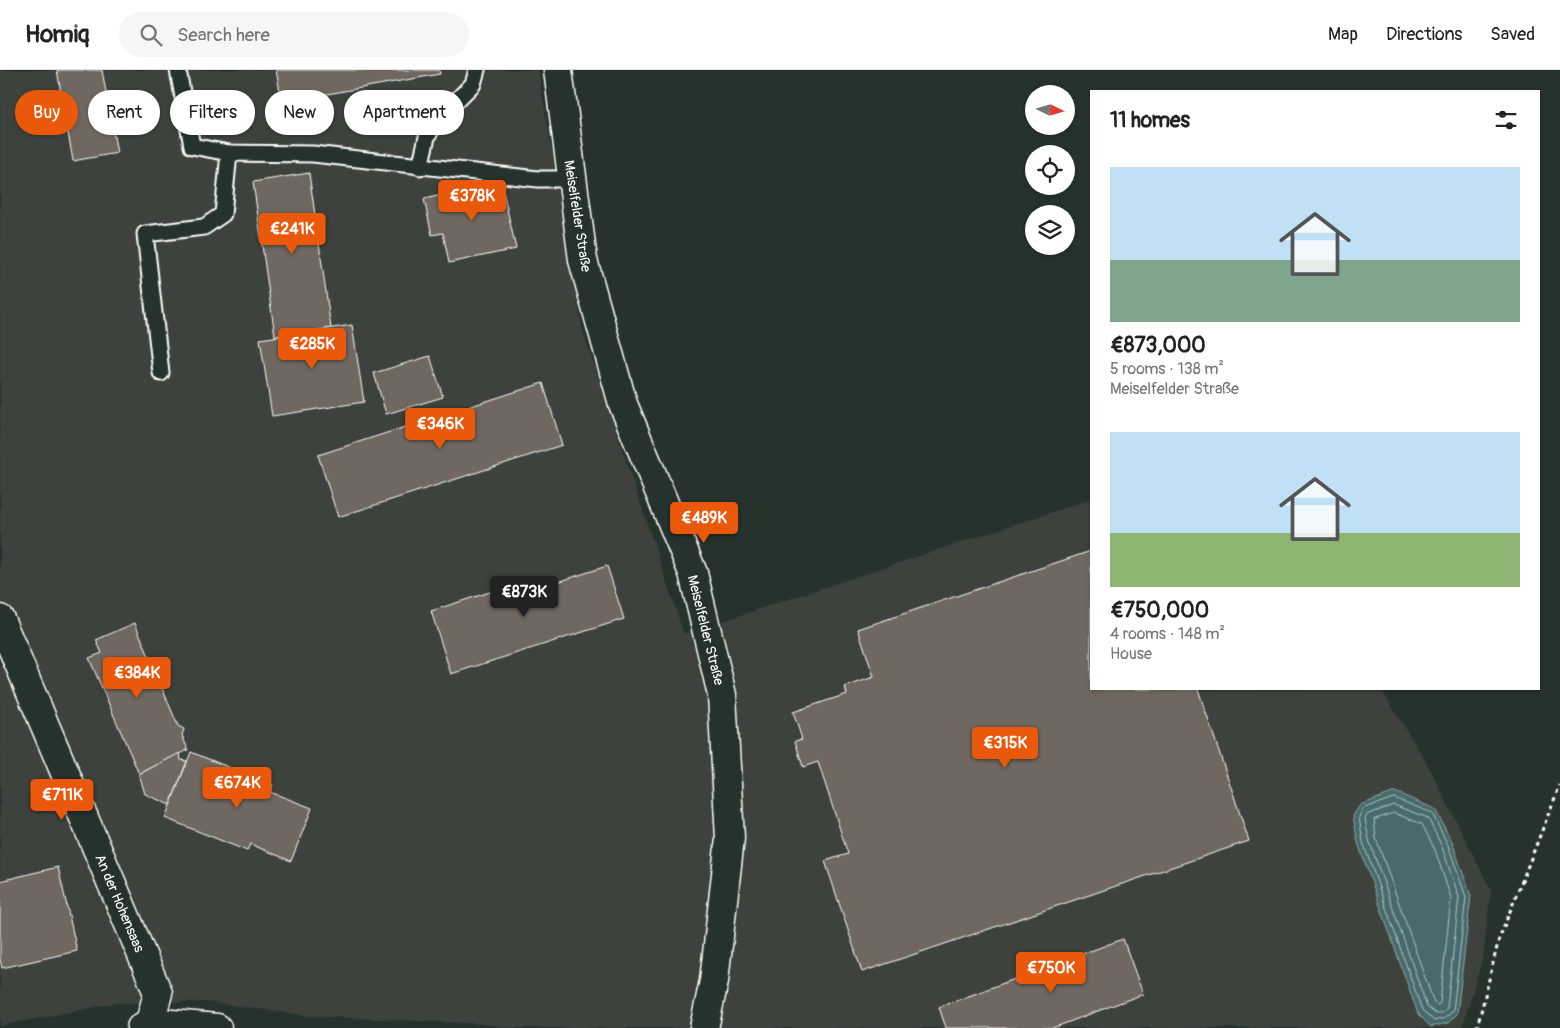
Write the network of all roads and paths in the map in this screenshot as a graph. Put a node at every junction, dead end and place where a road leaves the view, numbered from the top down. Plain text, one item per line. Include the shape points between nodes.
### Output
1 (178, 70) edge
2 (477, 70) edge
3 (558, 70) edge
4 (229, 153) junction
5 (420, 166) junction
6 (572, 179) junction
7 (161, 373) dead end
8 (0, 619) edge
9 (1560, 785) edge
10 (146, 1025) edge
11 (217, 1028) edge
12 (704, 1028) edge
13 (1477, 1028) edge

1 - 4 lane via 192,146
2 - 5 lane via 473,84 437,120 427,137
3 - 6 street, Meiselfelder Straße
4 - 5 lane via 314,154
4 - 7 lane via 223,214 204,227 145,234
5 - 6 lane via 538,179
6 - 12 street, Meiselfelder Straße via 583,260 623,404 692,573 722,695 730,838 714,981
8 - 10 street, An der Hohensaas via 158,993
9 - 13 path via 1499,940
10 - 11 street

